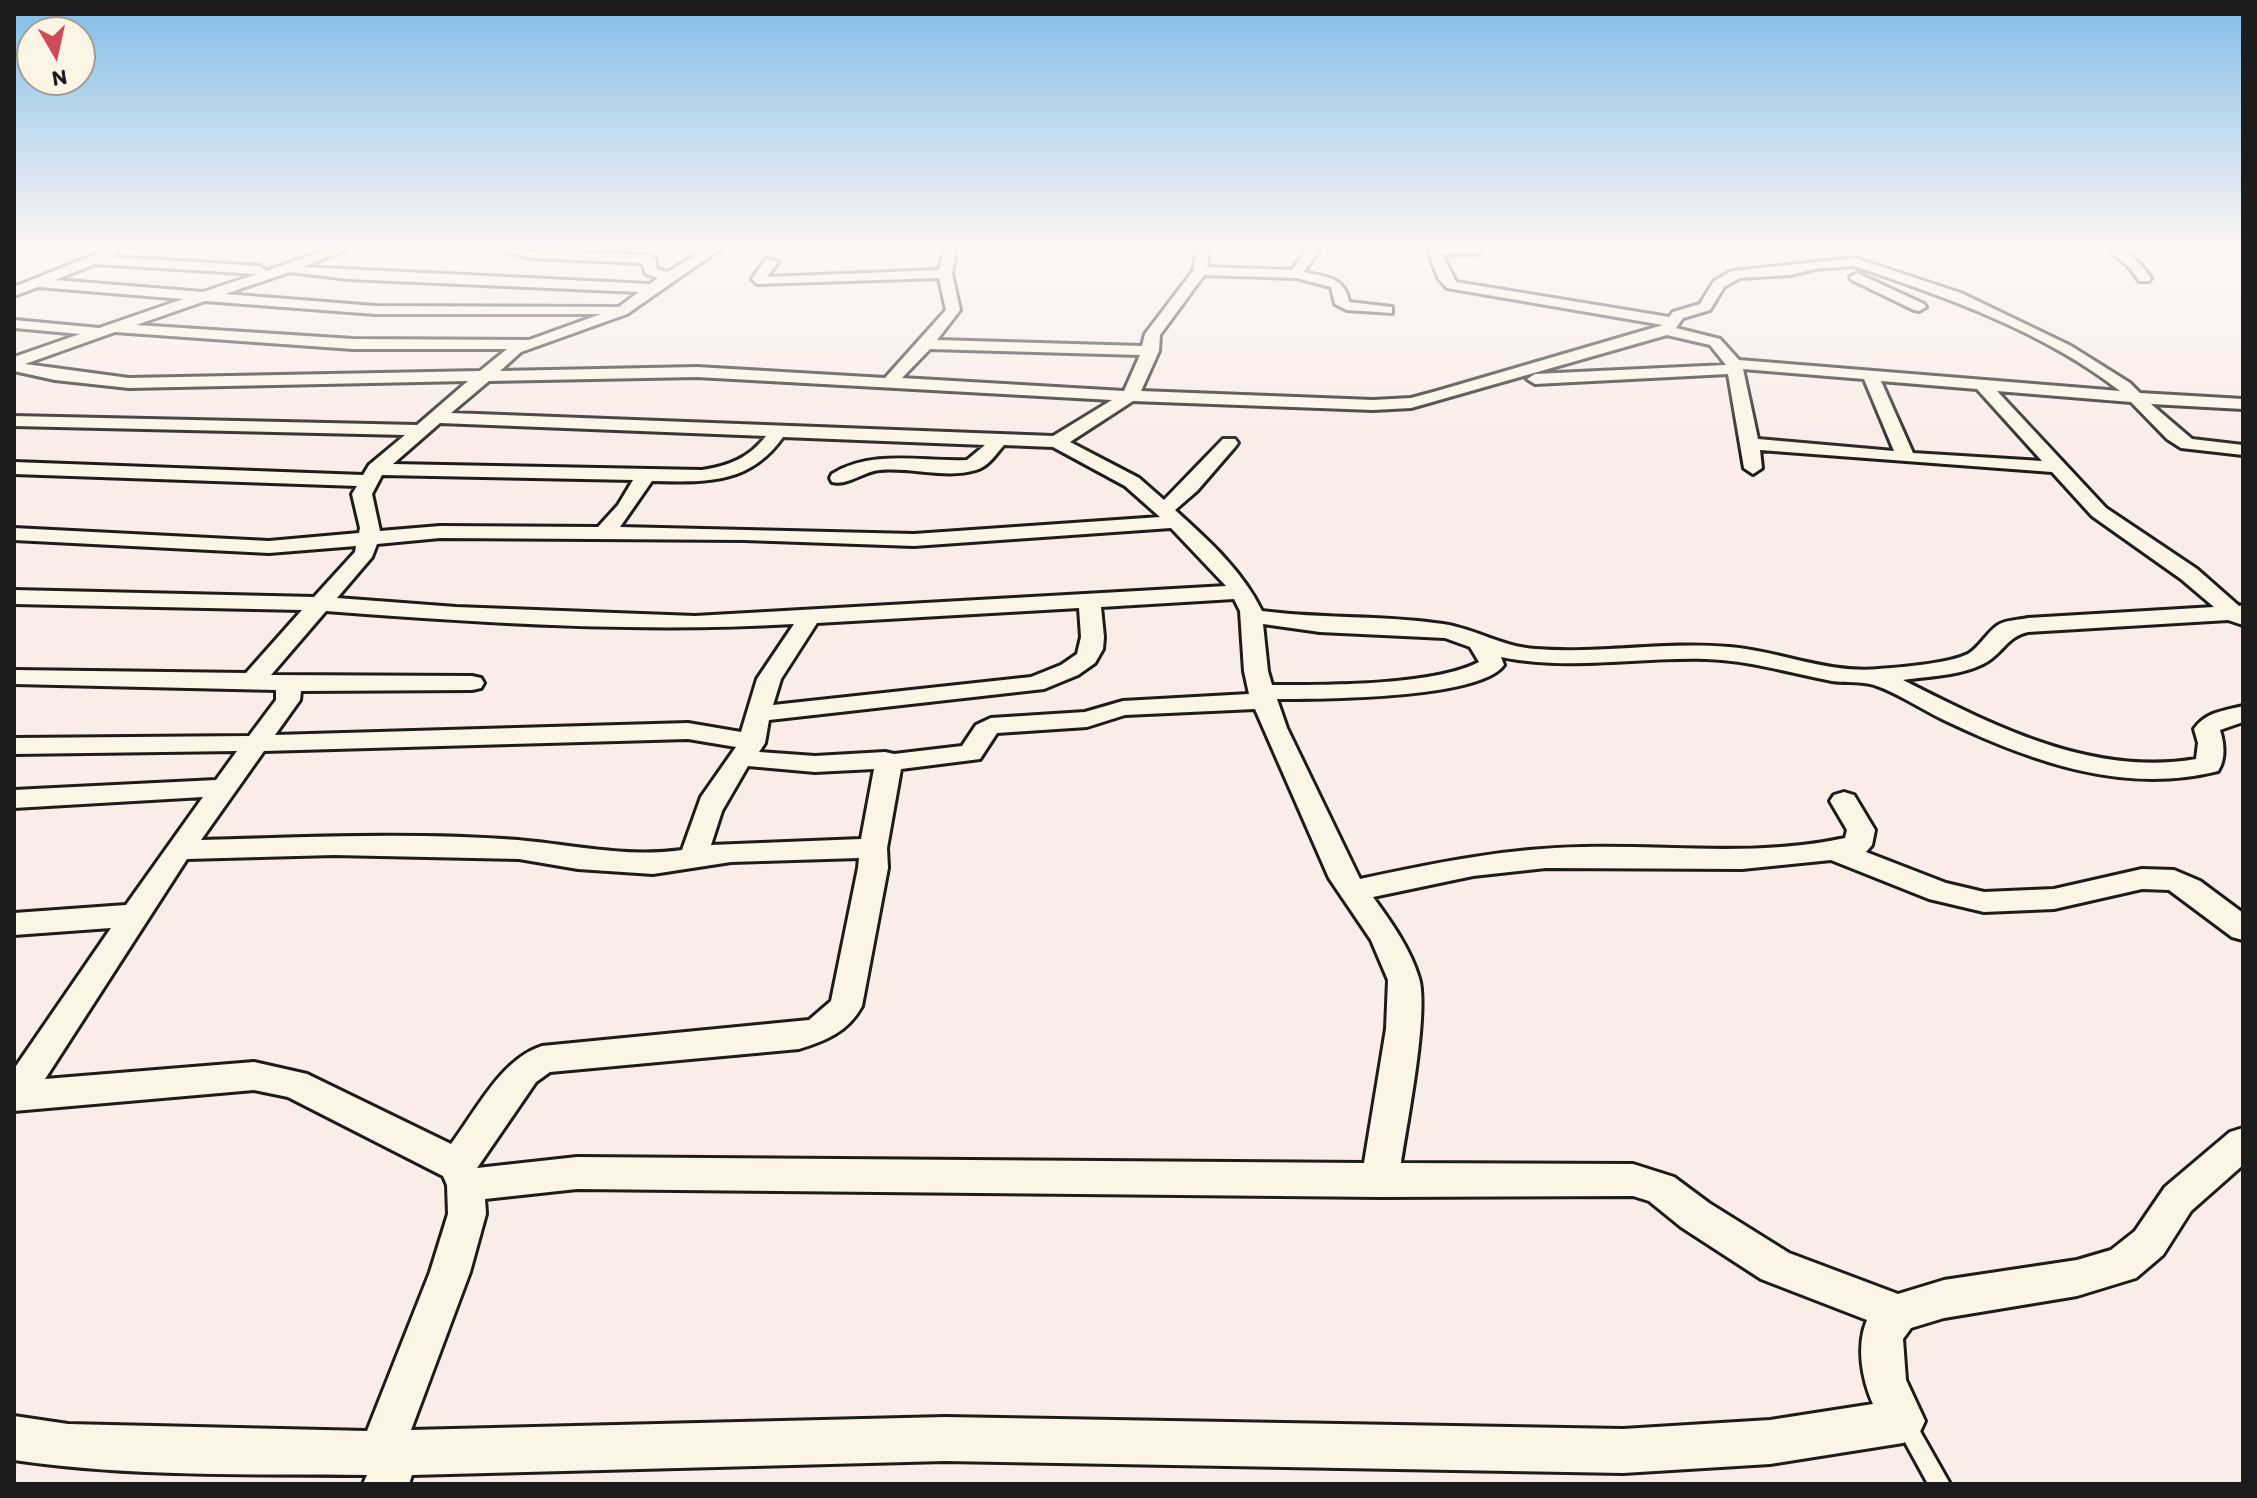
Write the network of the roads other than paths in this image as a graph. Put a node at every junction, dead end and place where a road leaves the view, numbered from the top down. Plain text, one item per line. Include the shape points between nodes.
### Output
1 (136, 320) edge
2 (601, 320) edge
3 (945, 320) edge
4 (1165, 320) edge
5 (1637, 320) edge
6 (1674, 320) edge
7 (2006, 320) edge
8 (14, 324) edge
9 (1670, 326) junction
10 (109, 330) junction
11 (528, 344) junction
12 (926, 344) junction
13 (1151, 351) junction
14 (14, 364) edge
15 (1734, 366) junction
16 (1870, 374) junction
17 (483, 375) junction
18 (889, 383) junction
19 (1488, 383) junction
20 (1981, 384) junction
21 (1130, 396) junction
22 (2137, 399) junction
23 (2243, 404) edge
24 (14, 421) edge
25 (426, 424) junction
26 (777, 433) junction
27 (998, 441) junction
28 (1057, 442) junction
29 (1229, 443) dead end
30 (1750, 444) junction
31 (2243, 450) edge
32 (1906, 458) junction
33 (2056, 467) junction
34 (14, 468) edge
35 (1753, 468) dead end
36 (372, 475) junction
37 (646, 475) junction
38 (839, 478) dead end
39 (1168, 516) junction
40 (604, 533) junction
41 (14, 534) edge
42 (370, 537) junction
43 (14, 597) edge
44 (1089, 600) junction
45 (323, 604) junction
46 (1247, 604) junction
47 (2240, 615) edge
48 (809, 618) junction
49 (1482, 646) junction
50 (14, 677) edge
51 (1876, 677) junction
52 (253, 680) junction
53 (472, 683) dead end
54 (289, 684) junction
55 (1262, 697) junction
56 (758, 714) junction
57 (2243, 714) edge
58 (258, 742) junction
59 (14, 746) edge
60 (747, 750) junction
61 (888, 763) junction
62 (222, 788) junction
63 (14, 799) edge
64 (1844, 801) dead end
65 (873, 848) junction
66 (179, 850) junction
67 (1835, 851) junction
68 (694, 860) junction
69 (1353, 891) junction
70 (136, 915) junction
71 (14, 924) edge
72 (2243, 929) edge
73 (14, 1096) edge
74 (2243, 1143) edge
75 (461, 1175) junction
76 (1380, 1181) junction
77 (1898, 1313) junction
78 (1903, 1421) junction
79 (14, 1438) edge
80 (389, 1463) edge
81 (1940, 1484) edge

1 - 10 street
2 - 11 street
3 - 12 street
4 - 13 street via 1153,334
5 - 9 street
6 - 9 street
7 - 22 street via 2103,370
8 - 10 street
9 - 15 street via 1715,342
9 - 19 street
10 - 11 street via 353,344
10 - 14 street
11 - 17 street
12 - 13 street
12 - 18 street
13 - 21 street
14 - 17 street via 55,375 129,383
15 - 16 street
15 - 19 street
15 - 30 street
16 - 20 street
16 - 32 street
17 - 18 street via 697,372
17 - 25 street
18 - 21 street
19 - 21 street via 1411,403 1373,405
20 - 22 street
20 - 33 street
21 - 28 street
22 - 23 street
22 - 31 street via 2187,444
24 - 25 street
25 - 26 street
25 - 36 street
26 - 27 street
26 - 37 street via 768,449 730,473
27 - 28 street
27 - 38 street via 976,465 880,464 848,470
28 - 39 street via 1132,482
29 - 39 street
30 - 32 street
30 - 35 street
32 - 33 street
33 - 47 street via 2108,519
34 - 36 street
36 - 37 street
36 - 42 street via 362,494
37 - 40 street
39 - 40 street via 914,540
39 - 46 street via 1210,554
40 - 42 street
41 - 42 street via 269,547
42 - 45 street via 365,553
43 - 45 street
44 - 46 street
44 - 48 street
44 - 56 street via 1095,642 1090,655 1077,667 1035,684
45 - 48 street via 695,623
45 - 52 street
46 - 49 street via 1317,624 1427,628 1460,634
46 - 55 street
47 - 51 street via 2028,625 2007,629 1968,662
48 - 56 street via 769,679
49 - 51 street via 1578,658 1733,654
49 - 55 street via 1492,665 1461,678 1357,693
50 - 52 street
51 - 57 street via 2028,747 2130,770 2167,772 2209,765 2207,729 2214,721
52 - 54 street
53 - 54 street
54 - 58 street via 288,700
55 - 61 street via 991,726 971,753
55 - 69 street
56 - 60 street
58 - 59 street
58 - 60 street via 688,731
58 - 62 street
60 - 61 street via 776,763
60 - 68 street via 708,808
61 - 65 street
62 - 63 street
62 - 66 street
64 - 67 street via 1861,830 1858,845
65 - 68 street via 731,852
65 - 75 street via 846,1006 821,1029 799,1036 542,1059 524,1072
66 - 68 street via 334,846 519,850 653,864
66 - 70 street
67 - 69 street via 1697,860 1546,858
67 - 72 street via 1940,892 1984,902 2054,899 2142,879 2174,880
69 - 76 street via 1385,937 1404,980 1403,1029
70 - 71 street
70 - 73 street
73 - 75 street via 254,1076 295,1084
74 - 77 street via 2178,1199 2149,1243 2122,1265 2077,1278 1944,1299
75 - 76 street
75 - 80 street via 467,1214
76 - 77 street via 1633,1180 1661,1189 1775,1266
77 - 78 street via 1882,1334 1885,1382
78 - 80 street via 1770,1442 1623,1451 945,1439
78 - 81 lane
79 - 80 street via 68,1446

